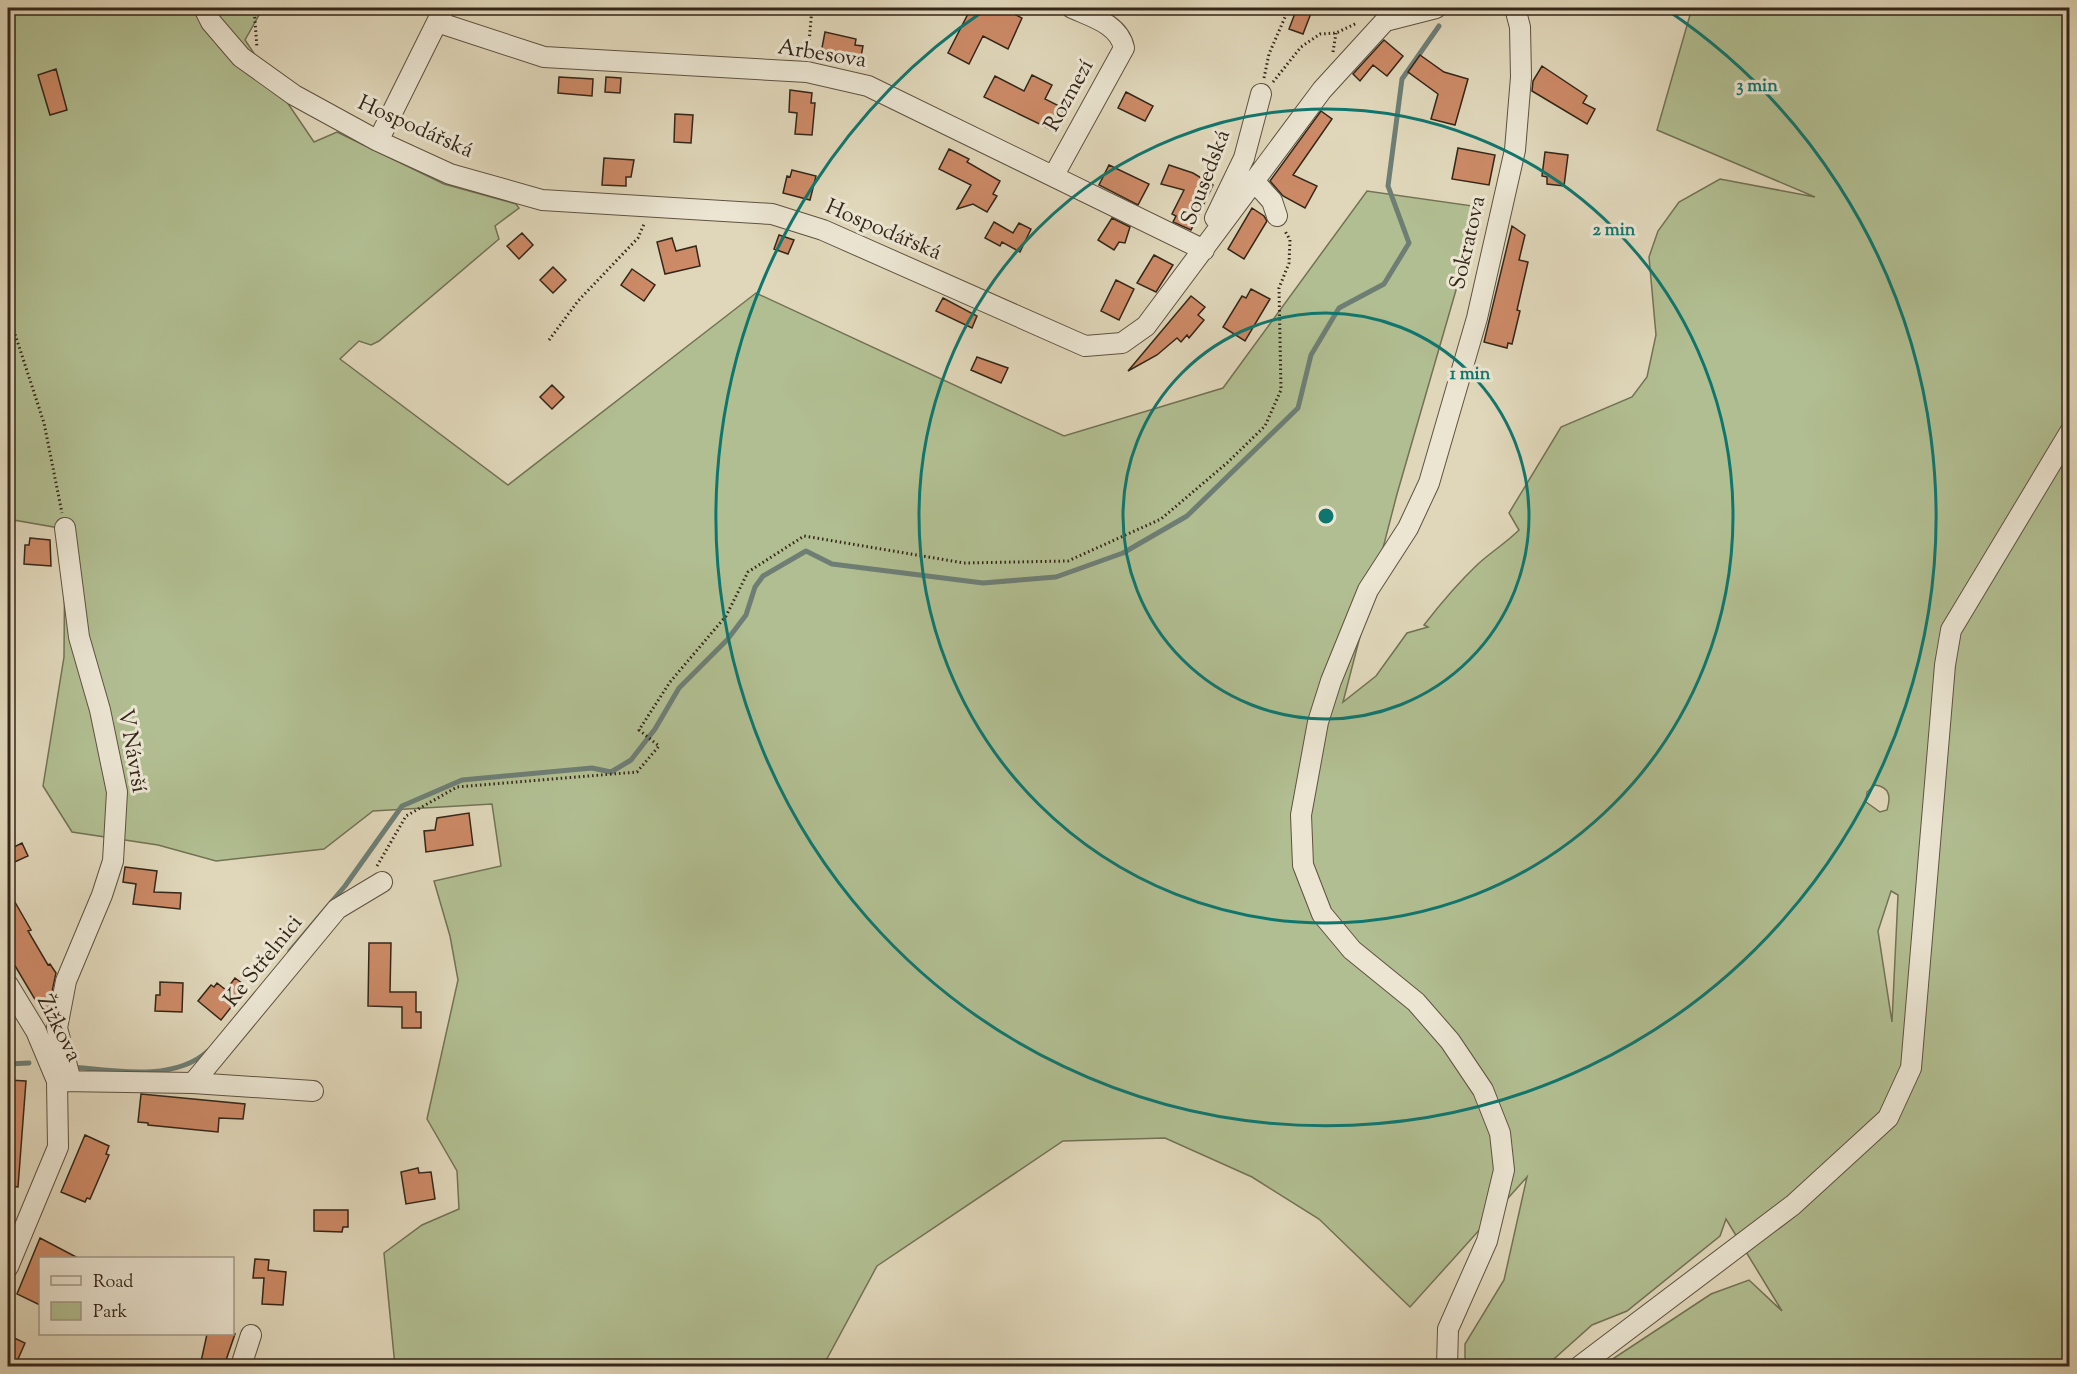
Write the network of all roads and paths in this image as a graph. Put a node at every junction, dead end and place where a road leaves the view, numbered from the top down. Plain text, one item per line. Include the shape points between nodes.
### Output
1 (204, 8) edge
2 (254, 8) edge
3 (812, 8) edge
4 (1072, 8) edge
5 (1289, 8) edge
6 (1437, 8) edge
7 (1515, 8) edge
8 (1393, 13) edge
9 (440, 15) edge
10 (1363, 19) dead end
11 (258, 70) junction
12 (807, 72) junction
13 (1261, 94) junction
14 (378, 141) junction
15 (1054, 175) junction
16 (1253, 180) junction
17 (652, 208) junction
18 (1277, 216) joint
19 (1206, 247) junction
20 (8, 291) edge
21 (549, 340) dead end
22 (2070, 432) edge
23 (65, 528) joint
24 (379, 874) joint
25 (8, 985) edge
26 (64, 1081) junction
27 (193, 1083) junction
28 (313, 1091) dead end
29 (8, 1267) edge
30 (251, 1335) dead end
31 (241, 1366) edge
32 (1446, 1366) edge
33 (1580, 1366) edge

1 - 11 street, Hospodářská via 241,57
2 - 11 path
3 - 12 path
4 - 15 street, Rozmezí via 1114,28 1124,48
5 - 13 path via 1269,54
6 - 8 street, Hospodářská
7 - 32 street, Sokratova via 1520,27 1521,77 1515,150 1477,318 1429,483 1408,528 1368,590 1330,681 1318,722 1301,815 1304,865 1322,914 1353,950 1416,1002 1450,1041 1484,1090 1500,1133 1504,1170 1487,1241 1448,1329
8 - 16 street, Hospodářská via 1322,90
9 - 12 street, Arbesova via 544,57
9 - 14 street
10 - 13 path via 1336,33 1320,34 1301,47
11 - 14 street, Hospodářská via 294,95
12 - 15 street, Arbesova via 868,86
13 - 19 street, Sousedská via 1244,158
14 - 17 street, Hospodářská via 450,174 542,200
15 - 19 street, Arbesova
16 - 18 street via 1272,201
16 - 19 street, Hospodářská
17 - 19 street, Hospodářská via 772,214 824,230 1085,346 1122,343 1146,326
17 - 21 path via 638,237 578,301
18 - 24 path via 1290,240 1289,264 1279,288 1281,390 1265,426 1161,519 1068,561 964,563 804,536 748,572 726,616 670,682 639,730 658,746 637,772 457,787 406,816
20 - 23 path via 13,328 44,423
22 - 33 street via 1951,630 1911,1068 1888,1118 1792,1205
23 - 26 street, V Návrší via 79,637 100,710 117,792 113,861 66,981 57,1028
24 - 27 street, Ke Střelnici via 337,909
25 - 26 street, Žižkova
26 - 27 street
26 - 29 street, Žižkova via 58,1147
27 - 28 street
30 - 31 street

